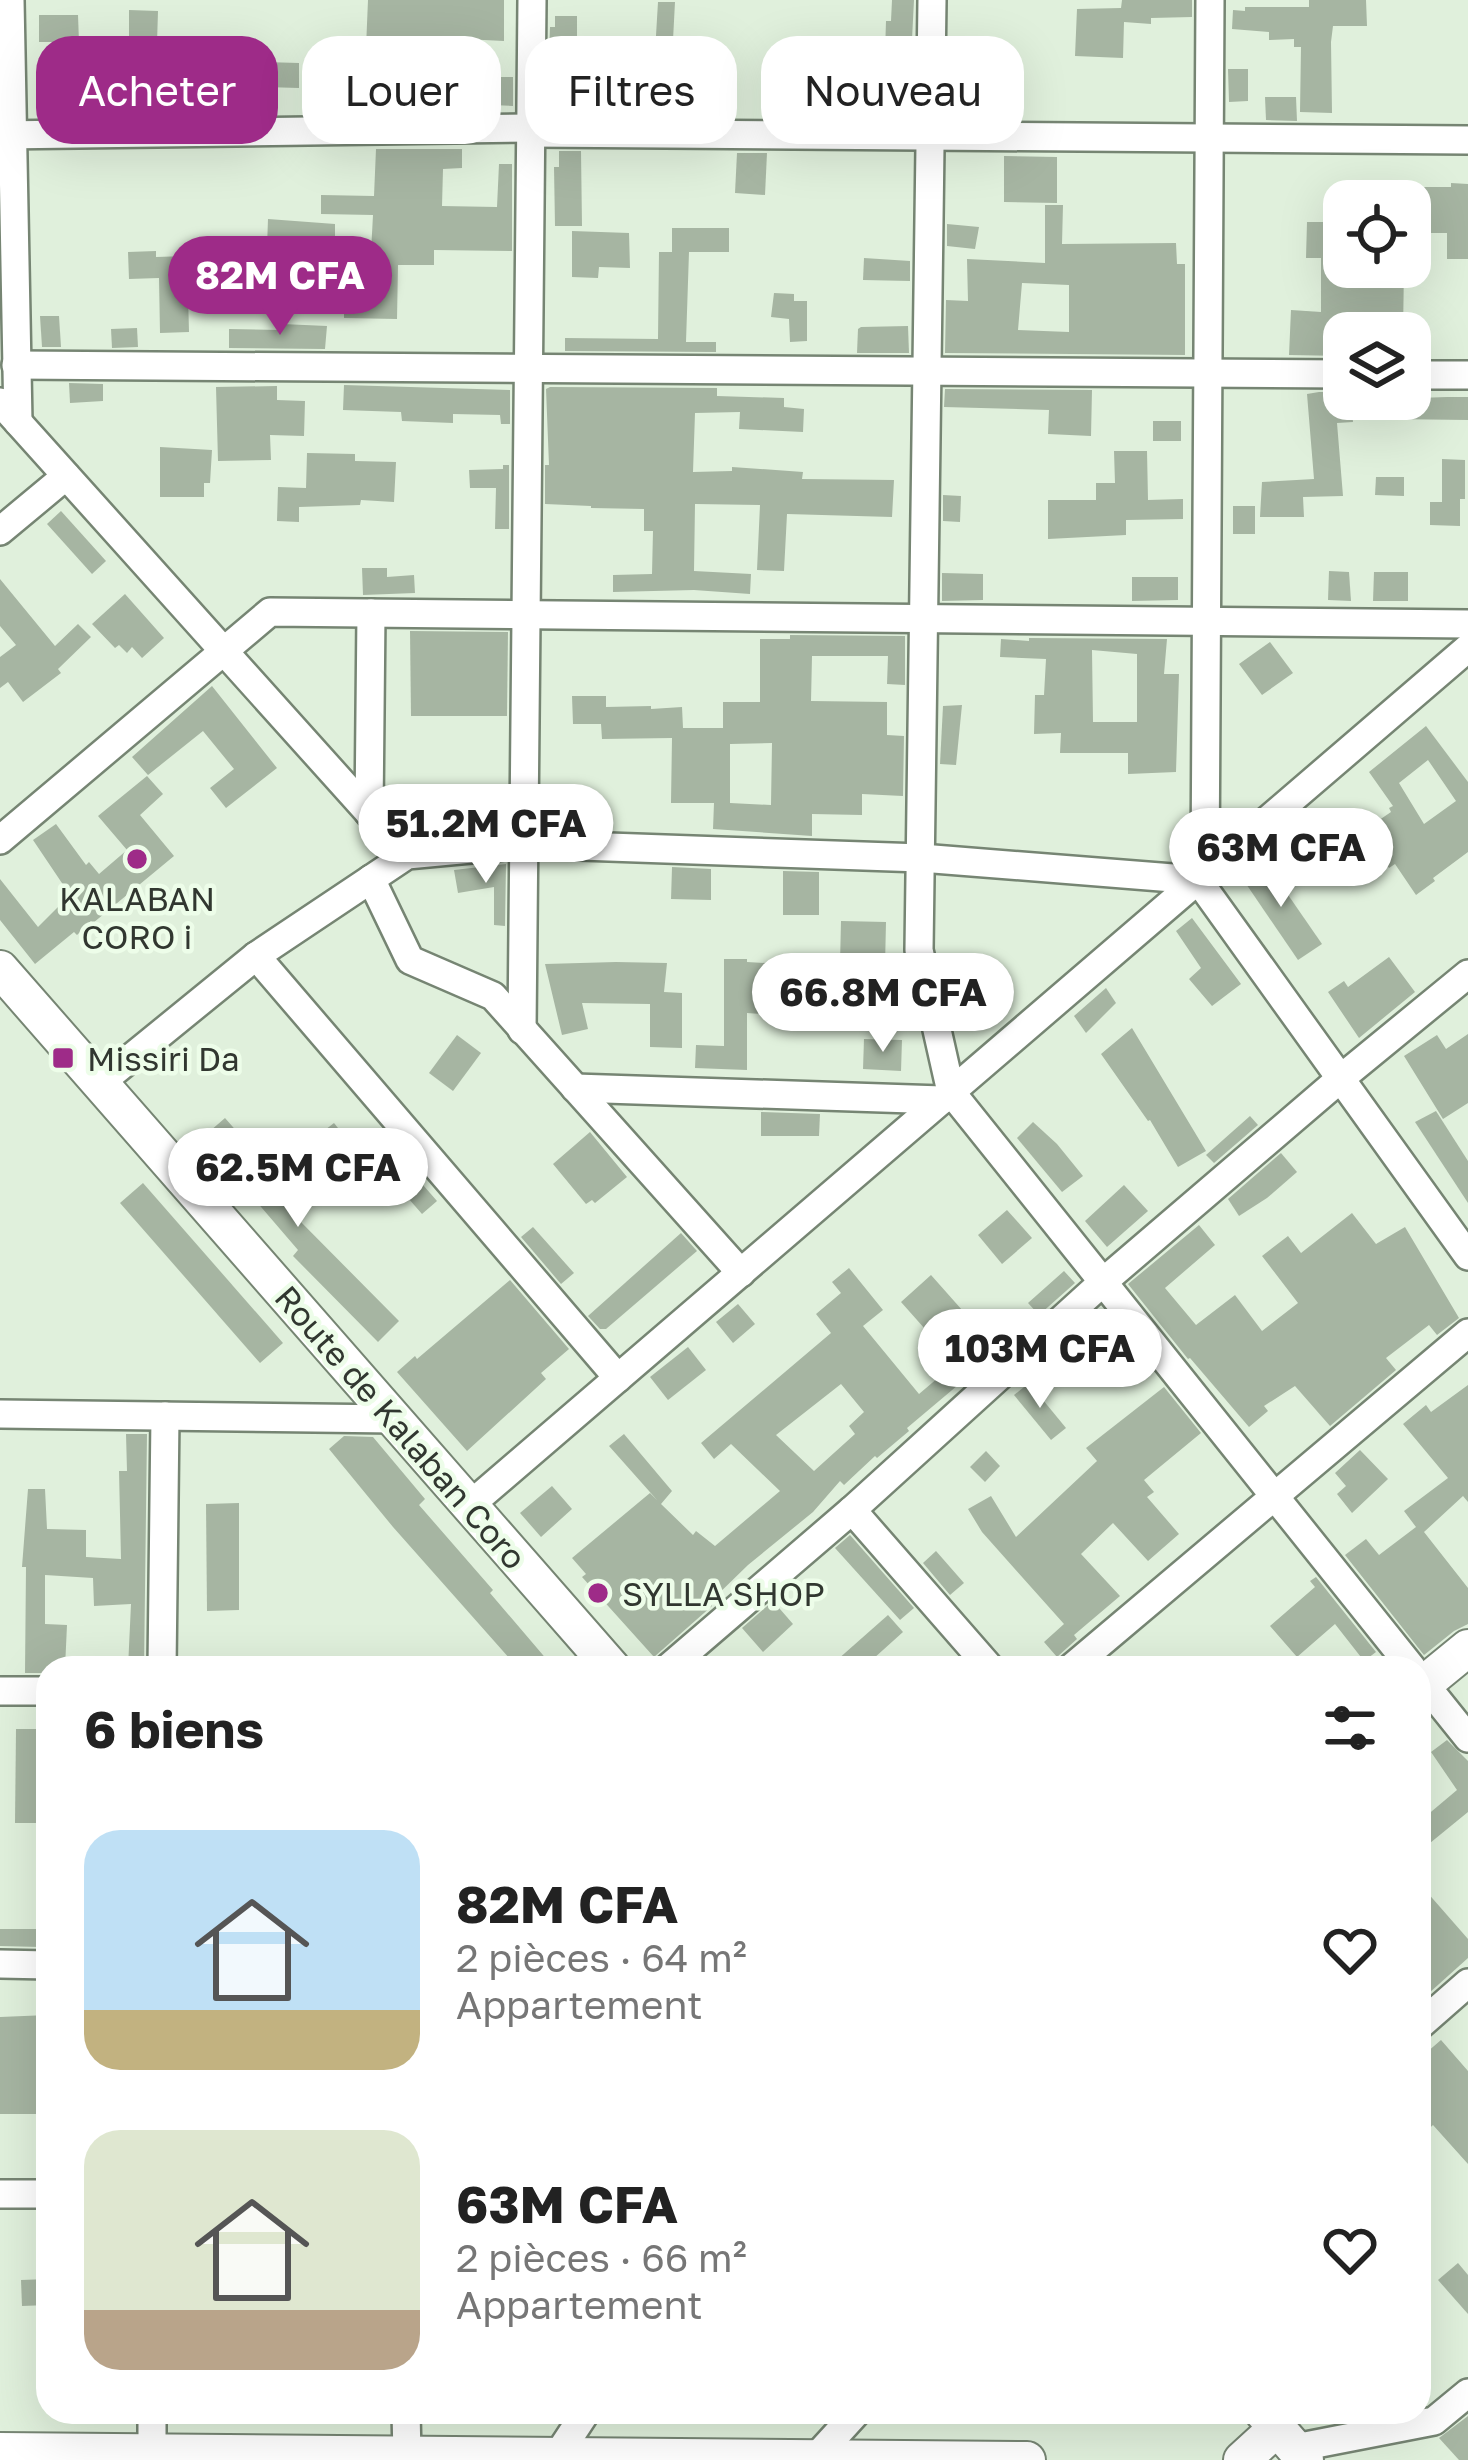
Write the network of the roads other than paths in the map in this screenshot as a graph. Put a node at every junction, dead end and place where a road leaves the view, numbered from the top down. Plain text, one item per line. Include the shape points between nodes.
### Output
1 (10, 0) edge
2 (532, 0) edge
3 (932, 0) edge
4 (1210, 0) edge
5 (532, 36) edge
6 (931, 36) edge
7 (525, 131) edge
8 (6, 135) edge
9 (1024, 137) edge
10 (1209, 138) junction
11 (1468, 140) edge
12 (531, 144) edge
13 (930, 144) edge
14 (16, 365) junction
15 (529, 369) junction
16 (927, 371) junction
17 (1208, 374) junction
18 (1323, 374) edge
19 (1431, 375) edge
20 (1468, 375) edge
21 (9, 412) edge
22 (66, 476) junction
23 (0, 531) edge
24 (371, 613) junction
25 (526, 614) junction
26 (924, 618) junction
27 (1206, 621) junction
28 (1468, 624) edge
29 (1468, 648) edge
30 (224, 651) junction
31 (369, 813) junction
32 (0, 840) edge
33 (524, 844) junction
34 (407, 855) junction
35 (920, 858) junction
36 (1201, 877) junction
37 (371, 879) junction
38 (256, 956) junction
39 (0, 969) edge
40 (1468, 974) edge
41 (523, 1030) junction
42 (1340, 1079) junction
43 (100, 1083) junction
44 (575, 1088) junction
45 (946, 1096) junction
46 (1468, 1256) edge
47 (741, 1273) junction
48 (1102, 1282) junction
49 (1468, 1333) edge
50 (618, 1378) junction
51 (0, 1414) edge
52 (165, 1416) junction
53 (394, 1419) junction
54 (1274, 1496) junction
55 (470, 1505) junction
56 (852, 1510) junction
57 (1468, 1648) edge
58 (162, 1656) edge
59 (602, 1656) edge
60 (682, 1656) edge
61 (980, 1656) edge
62 (1085, 1656) edge
63 (1401, 1656) edge
64 (1431, 1671) edge
65 (0, 1691) edge
66 (36, 1691) edge
67 (1431, 1693) edge
68 (1468, 1738) edge
69 (0, 1964) edge
70 (36, 1965) edge
71 (1468, 1983) edge
72 (1431, 2015) edge
73 (0, 2194) edge
74 (36, 2194) edge
75 (1468, 2393) edge
76 (1431, 2421) edge
77 (152, 2424) edge
78 (406, 2424) edge
79 (578, 2424) edge
80 (845, 2424) edge
81 (1406, 2424) edge
82 (1285, 2437) edge
83 (0, 2451) edge
84 (407, 2455) junction
85 (152, 2456) edge
86 (557, 2456) junction
87 (815, 2458) edge
88 (693, 2459) edge
89 (1027, 2460) edge
90 (1242, 2460) edge

1 - 8 street
2 - 5 street
3 - 6 street
4 - 10 street
7 - 8 street
8 - 14 street
9 - 10 street
10 - 11 street
10 - 17 street
12 - 15 street
13 - 16 street
14 - 15 street
14 - 21 street
15 - 16 street
15 - 25 street
16 - 17 street
16 - 26 street
17 - 18 street
17 - 27 street
19 - 20 street
21 - 22 street
22 - 23 street
22 - 30 street
24 - 25 street
24 - 30 street via 271,612
24 - 31 street
25 - 26 street
25 - 33 street
26 - 27 street
26 - 35 street
27 - 28 street
27 - 36 street
29 - 36 street
30 - 31 street
30 - 32 street
31 - 34 street
33 - 34 street
33 - 35 street
33 - 41 street
34 - 37 street
35 - 36 street
35 - 45 street via 920,950
36 - 42 street
36 - 45 street
37 - 38 street
37 - 41 street via 410,960 493,996
38 - 43 street
38 - 50 street
39 - 43 street, Route de Kalaban Coro
40 - 42 street
41 - 44 street
42 - 46 street
42 - 48 street
43 - 53 street, Route de Kalaban Coro
44 - 45 street
44 - 47 street
45 - 47 street
45 - 48 street
47 - 50 street
48 - 54 street
48 - 56 street
49 - 54 street
50 - 55 street
51 - 52 street
52 - 53 street
52 - 58 street
53 - 55 street, Route de Kalaban Coro
54 - 62 street
54 - 63 street
55 - 59 street, Route de Kalaban Coro
56 - 60 street
56 - 61 street
57 - 64 street
65 - 66 street
67 - 68 street
69 - 70 street
71 - 72 street
73 - 74 street
75 - 76 street
77 - 85 street
78 - 84 street
79 - 86 street
80 - 87 street
81 - 82 street
82 - 90 street
83 - 85 street
84 - 85 street
84 - 86 street
86 - 88 street
87 - 88 street
87 - 89 street

